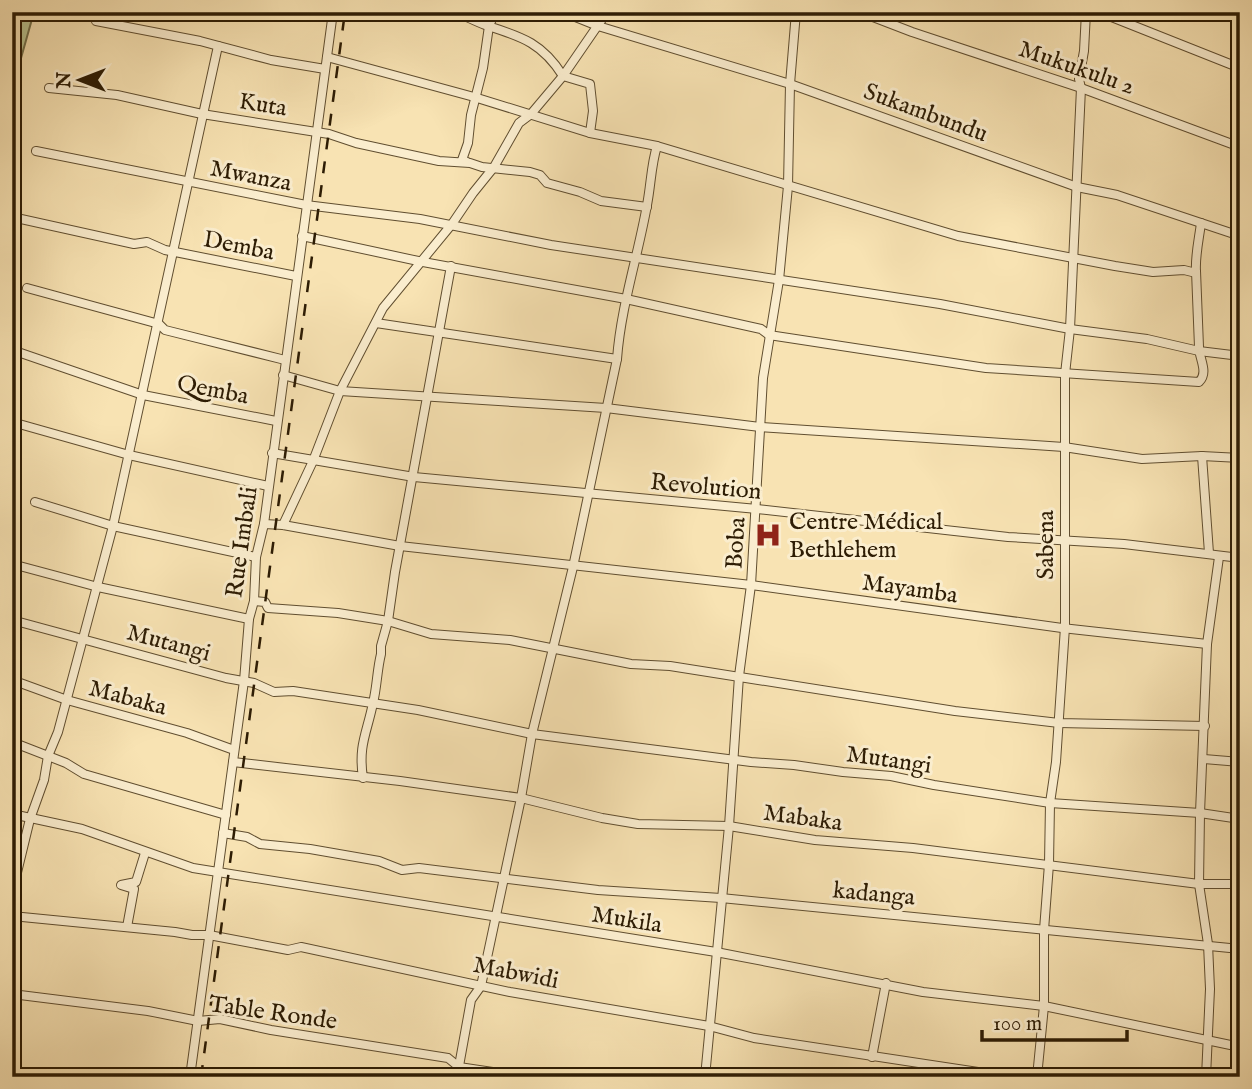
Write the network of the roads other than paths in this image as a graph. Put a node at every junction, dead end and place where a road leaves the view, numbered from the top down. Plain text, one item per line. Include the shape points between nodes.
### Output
1 (452, 12) edge
2 (495, 12) edge
3 (563, 12) edge
4 (607, 12) edge
5 (796, 12) edge
6 (860, 12) edge
7 (1086, 12) edge
8 (1099, 12) edge
9 (332, 13) edge
10 (96, 20) dead end
11 (489, 26) junction
12 (598, 26) junction
13 (218, 46) junction
14 (327, 57) junction
15 (1240, 68) edge
16 (325, 69) junction
17 (563, 76) junction
18 (790, 84) junction
19 (49, 88) dead end
20 (1082, 88) junction
21 (474, 97) junction
22 (202, 114) junction
23 (531, 114) junction
24 (317, 132) junction
25 (590, 133) junction
26 (657, 146) junction
27 (1240, 147) edge
28 (36, 152) dead end
29 (470, 163) junction
30 (494, 167) junction
31 (189, 183) junction
32 (788, 186) junction
33 (1077, 187) junction
34 (306, 205) junction
35 (647, 207) junction
36 (12, 217) edge
37 (1201, 223) junction
38 (452, 224) junction
39 (302, 236) junction
40 (1240, 236) edge
41 (174, 252) junction
42 (1073, 257) junction
43 (636, 258) junction
44 (423, 262) junction
45 (451, 266) junction
46 (1196, 273) junction
47 (296, 276) junction
48 (779, 280) junction
49 (27, 288) dead end
50 (626, 299) junction
51 (376, 323) junction
52 (159, 324) junction
53 (1070, 329) junction
54 (439, 334) junction
55 (769, 335) junction
56 (12, 350) edge
57 (1199, 351) junction
58 (1240, 356) edge
59 (617, 359) junction
60 (285, 360) junction
61 (1065, 374) junction
62 (283, 375) junction
63 (340, 391) junction
64 (143, 395) junction
65 (429, 396) junction
66 (606, 408) junction
67 (276, 421) junction
68 (12, 422) edge
69 (760, 427) junction
70 (1064, 447) junction
71 (272, 453) junction
72 (129, 455) junction
73 (1202, 456) junction
74 (1240, 458) edge
75 (313, 461) junction
76 (414, 477) junction
77 (268, 486) junction
78 (587, 495) junction
79 (35, 502) dead end
80 (757, 509) junction
81 (264, 524) junction
82 (283, 525) junction
83 (113, 526) junction
84 (1064, 541) junction
85 (400, 546) junction
86 (1209, 553) junction
87 (1219, 556) junction
88 (256, 557) junction
89 (1240, 558) edge
90 (12, 564) edge
91 (573, 567) junction
92 (751, 586) junction
93 (98, 587) junction
94 (254, 601) junction
95 (249, 619) junction
96 (12, 620) edge
97 (388, 621) junction
98 (1065, 627) junction
99 (83, 639) junction
100 (1207, 644) junction
101 (553, 649) junction
102 (739, 676) junction
103 (12, 680) edge
104 (244, 681) junction
105 (67, 700) junction
106 (373, 704) junction
107 (1059, 723) junction
108 (1205, 726) junction
109 (532, 734) junction
110 (12, 742) edge
111 (234, 750) junction
112 (48, 756) junction
113 (1204, 759) junction
114 (733, 760) junction
115 (233, 762) junction
116 (1240, 762) edge
117 (363, 778) junction
118 (522, 798) junction
119 (1050, 803) junction
120 (1200, 813) junction
121 (12, 814) edge
122 (226, 815) junction
123 (30, 819) junction
124 (1240, 819) edge
125 (729, 826) junction
126 (223, 833) junction
127 (17, 847) edge
128 (145, 853) junction
129 (1049, 864) junction
130 (218, 873) junction
131 (503, 879) junction
132 (1199, 884) junction
133 (1240, 884) edge
134 (12, 893) edge
135 (721, 898) junction
136 (12, 916) edge
137 (495, 917) junction
138 (127, 927) junction
139 (1044, 930) junction
140 (209, 934) junction
141 (1208, 944) junction
142 (1240, 949) edge
143 (716, 952) junction
144 (886, 984) junction
145 (481, 986) junction
146 (12, 994) edge
147 (1044, 1006) junction
148 (198, 1021) junction
149 (709, 1026) junction
150 (1208, 1041) junction
151 (1240, 1047) edge
152 (872, 1057) junction
153 (12, 1071) edge
154 (458, 1072) edge
155 (35, 1074) edge
156 (68, 1077) edge
157 (190, 1077) edge
158 (526, 1077) edge
159 (705, 1077) edge
160 (1011, 1077) edge
161 (1037, 1077) edge
162 (1206, 1077) edge

1 - 11 street
2 - 11 street
3 - 12 street, Sukambundu
4 - 12 street
5 - 18 street, Boba
6 - 20 street, Mukukulu 2
7 - 20 street, Sabena
8 - 15 street
9 - 14 street, Rue Imbali
10 - 13 street
11 - 17 street via 530,41 552,58
11 - 21 street
12 - 17 street
12 - 18 street, Sukambundu
13 - 16 street
13 - 22 street
14 - 16 street, Rue Imbali
14 - 21 street
16 - 24 street, Rue Imbali
17 - 23 street
17 - 25 street via 590,85
18 - 32 street, Boba
18 - 33 street, Sukambundu
19 - 22 street, Kuta via 117,95
20 - 27 street, Mukukulu 2
20 - 33 street, Sabena
21 - 23 street
21 - 29 street via 462,160
22 - 24 street, Kuta
22 - 31 street
23 - 25 street
23 - 30 street via 519,123
24 - 29 street, Kuta via 439,161
24 - 34 street, Rue Imbali
25 - 26 street
26 - 32 street
26 - 35 street
28 - 31 street, Mwanza
29 - 30 street, Kuta
30 - 35 street, Kuta via 540,175 547,183 601,201
30 - 38 street
31 - 34 street, Mwanza
31 - 41 street
32 - 42 street via 958,236
32 - 48 street, Boba
33 - 37 street, Sukambundu
33 - 42 street, Sabena
34 - 38 street, Mwanza
34 - 39 street, Rue Imbali
35 - 43 street
36 - 41 street, Demba via 134,244 147,242
37 - 40 street, Sukambundu
37 - 46 street
38 - 43 street, Mwanza
38 - 44 street
39 - 44 street
39 - 47 street, Rue Imbali
41 - 47 street, Demba
41 - 52 street
42 - 46 street via 1153,272
42 - 53 street, Sabena
43 - 48 street, Mwanza
43 - 50 street
44 - 45 street
44 - 51 street via 383,308
45 - 50 street
45 - 54 street
46 - 57 street
47 - 60 street, Rue Imbali
48 - 53 street, Mwanza
48 - 55 street, Boba
49 - 52 street
50 - 55 street via 761,329
50 - 59 street
51 - 54 street
51 - 63 street
52 - 60 street via 165,330
52 - 64 street
53 - 57 street, Mwanza
53 - 61 street, Sabena
54 - 59 street
54 - 65 street
55 - 61 street via 979,367
55 - 69 street, Boba
56 - 64 street, Qemba
57 - 58 street, Mwanza
57 - 61 street via 1204,365 1199,382
59 - 66 street
60 - 62 street, Rue Imbali
61 - 70 street, Sabena
62 - 63 street
62 - 67 street, Rue Imbali
63 - 65 street
63 - 75 street
64 - 67 street, Qemba
64 - 72 street
65 - 66 street
65 - 76 street
66 - 69 street
66 - 78 street
67 - 71 street, Rue Imbali
68 - 72 street
69 - 70 street
69 - 80 street, Boba
70 - 73 street via 1142,459
70 - 84 street, Sabena
71 - 75 street, Revolution
71 - 77 street, Rue Imbali
72 - 77 street
72 - 83 street
73 - 74 street
73 - 86 street
75 - 76 street, Revolution
75 - 82 street
76 - 78 street, Revolution
76 - 85 street
77 - 81 street, Rue Imbali
78 - 80 street, Revolution
78 - 91 street
79 - 83 street
80 - 84 street, Revolution
80 - 92 street, Boba
81 - 82 street, Mayamba
81 - 88 street, Rue Imbali
82 - 85 street, Mayamba
83 - 88 street
83 - 93 street
84 - 86 street, Revolution
84 - 98 street, Sabena
85 - 91 street, Mayamba
85 - 97 street
86 - 87 street, Revolution
87 - 89 street, Revolution
87 - 100 street
88 - 94 street, Rue Imbali
90 - 93 street
91 - 92 street, Mayamba
91 - 101 street
92 - 98 street, Mayamba
92 - 102 street, Boba
93 - 95 street
93 - 99 street
94 - 95 street, Rue Imbali
94 - 97 street via 265,602 268,608
95 - 104 street, Rue Imbali
96 - 99 street, Mutangi
97 - 101 street via 431,634 510,640
97 - 106 street
98 - 100 street, Mayamba
98 - 107 street, Sabena
99 - 104 street, Mutangi
99 - 105 street
100 - 108 street
101 - 102 street via 631,664
101 - 109 street
102 - 107 street
102 - 114 street, Boba
103 - 105 street, Mabaka
104 - 106 street, Mutangi via 274,692
104 - 111 street, Rue Imbali
105 - 111 street, Mabaka
105 - 112 street
106 - 109 street, Mutangi
106 - 117 street via 362,739
107 - 108 street
107 - 119 street, Sabena
108 - 113 street
109 - 114 street, Mutangi
109 - 118 street
110 - 112 street
111 - 115 street, Rue Imbali
112 - 122 street via 84,774
112 - 123 street
113 - 116 street
113 - 120 street
114 - 119 street, Mutangi via 891,776
114 - 125 street, Boba
115 - 117 street, Mabaka
115 - 122 street, Rue Imbali
117 - 118 street, Mabaka
118 - 125 street, Mabaka via 638,824
118 - 131 street
119 - 120 street, Mutangi
119 - 129 street, Sabena
120 - 124 street, Mutangi
120 - 132 street
121 - 123 street, Mukila
122 - 126 street, Rue Imbali
123 - 127 street
123 - 128 street, Mukila via 72,826
125 - 129 street, Mabaka via 815,840
125 - 135 street, Boba
126 - 130 street, Rue Imbali
126 - 131 street, kadanga via 247,836 260,844 379,861 401,870 419,868
127 - 134 street
128 - 130 street, Mukila
128 - 138 street via 136,882 121,885 134,889
129 - 132 street, Mabaka
129 - 139 street, Sabena
130 - 137 street, Mukila
130 - 140 street, Rue Imbali
131 - 135 street, kadanga
131 - 137 street
132 - 133 street, Mabaka
132 - 141 street
135 - 139 street, kadanga
135 - 143 street, Boba
136 - 138 street, Mabwidi
137 - 143 street, Mukila
137 - 145 street
138 - 140 street, Mabwidi
139 - 141 street, kadanga
139 - 147 street, Sabena
140 - 145 street, Mabwidi via 288,950 301,947
140 - 148 street, Rue Imbali
141 - 142 street, kadanga
141 - 150 street
143 - 144 street, Mukila
143 - 149 street, Boba
144 - 147 street, Mukila
144 - 152 street
145 - 149 street, Mabwidi
145 - 154 street via 471,999
146 - 148 street, Table Ronde
147 - 150 street, Mukila
147 - 161 street, Sabena
148 - 154 street, Table Ronde via 220,1019 448,1058
148 - 157 street, Rue Imbali
149 - 152 street, Mabwidi
149 - 159 street, Boba
150 - 151 street, Mukila
150 - 162 street
152 - 160 street, Mabwidi
153 - 155 street
154 - 158 street, Table Ronde
155 - 156 street

